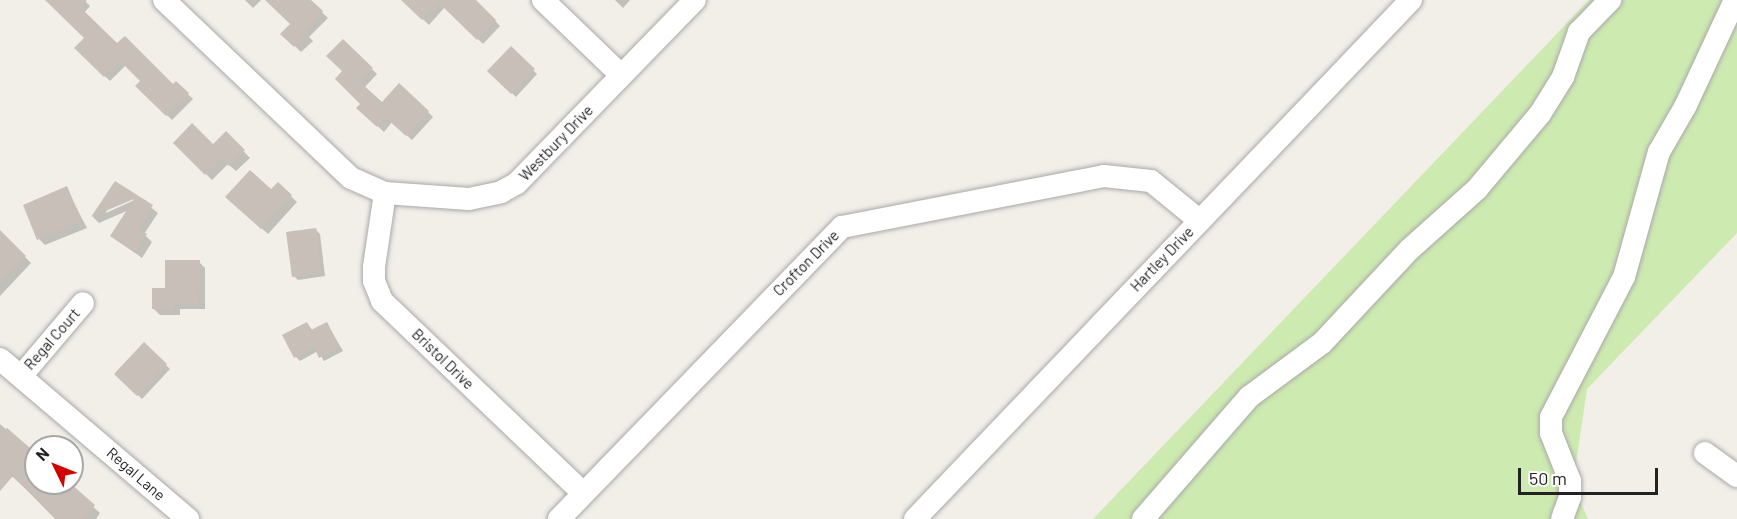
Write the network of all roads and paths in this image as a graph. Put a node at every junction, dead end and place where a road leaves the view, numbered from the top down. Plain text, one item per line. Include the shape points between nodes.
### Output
1 (164, 0) edge
2 (543, 0) edge
3 (695, 0) edge
4 (1411, 0) edge
5 (1610, 0) edge
6 (1735, 0) edge
7 (621, 75) junction
8 (385, 193) junction
9 (1199, 220) junction
10 (83, 303) dead end
11 (0, 359) edge
12 (22, 375) junction
13 (1705, 453) dead end
14 (1737, 476) edge
15 (583, 493) junction
16 (188, 519) edge
17 (559, 519) edge
18 (915, 519) edge
19 (1143, 519) edge
20 (1562, 519) edge

1 - 8 street, Westbury Drive via 351,178
2 - 7 street
3 - 7 street, Westbury Drive
4 - 9 street, Hartley Drive
5 - 19 street via 1579,32 1563,78 1540,114 1477,189 1410,249 1322,343 1249,397
6 - 20 street via 1686,105 1659,152 1624,277 1551,417 1551,433 1570,481 1570,497
7 - 8 street, Westbury Drive via 518,183 501,192 469,199
8 - 15 street, Bristol Drive via 374,267 382,301
9 - 15 street, Crofton Drive via 1151,181 1104,176 842,227
9 - 18 street, Hartley Drive
10 - 12 street, Regal Court
11 - 12 street, Regal Lane
12 - 16 street, Regal Lane
13 - 14 street
15 - 17 street, Crofton Drive

